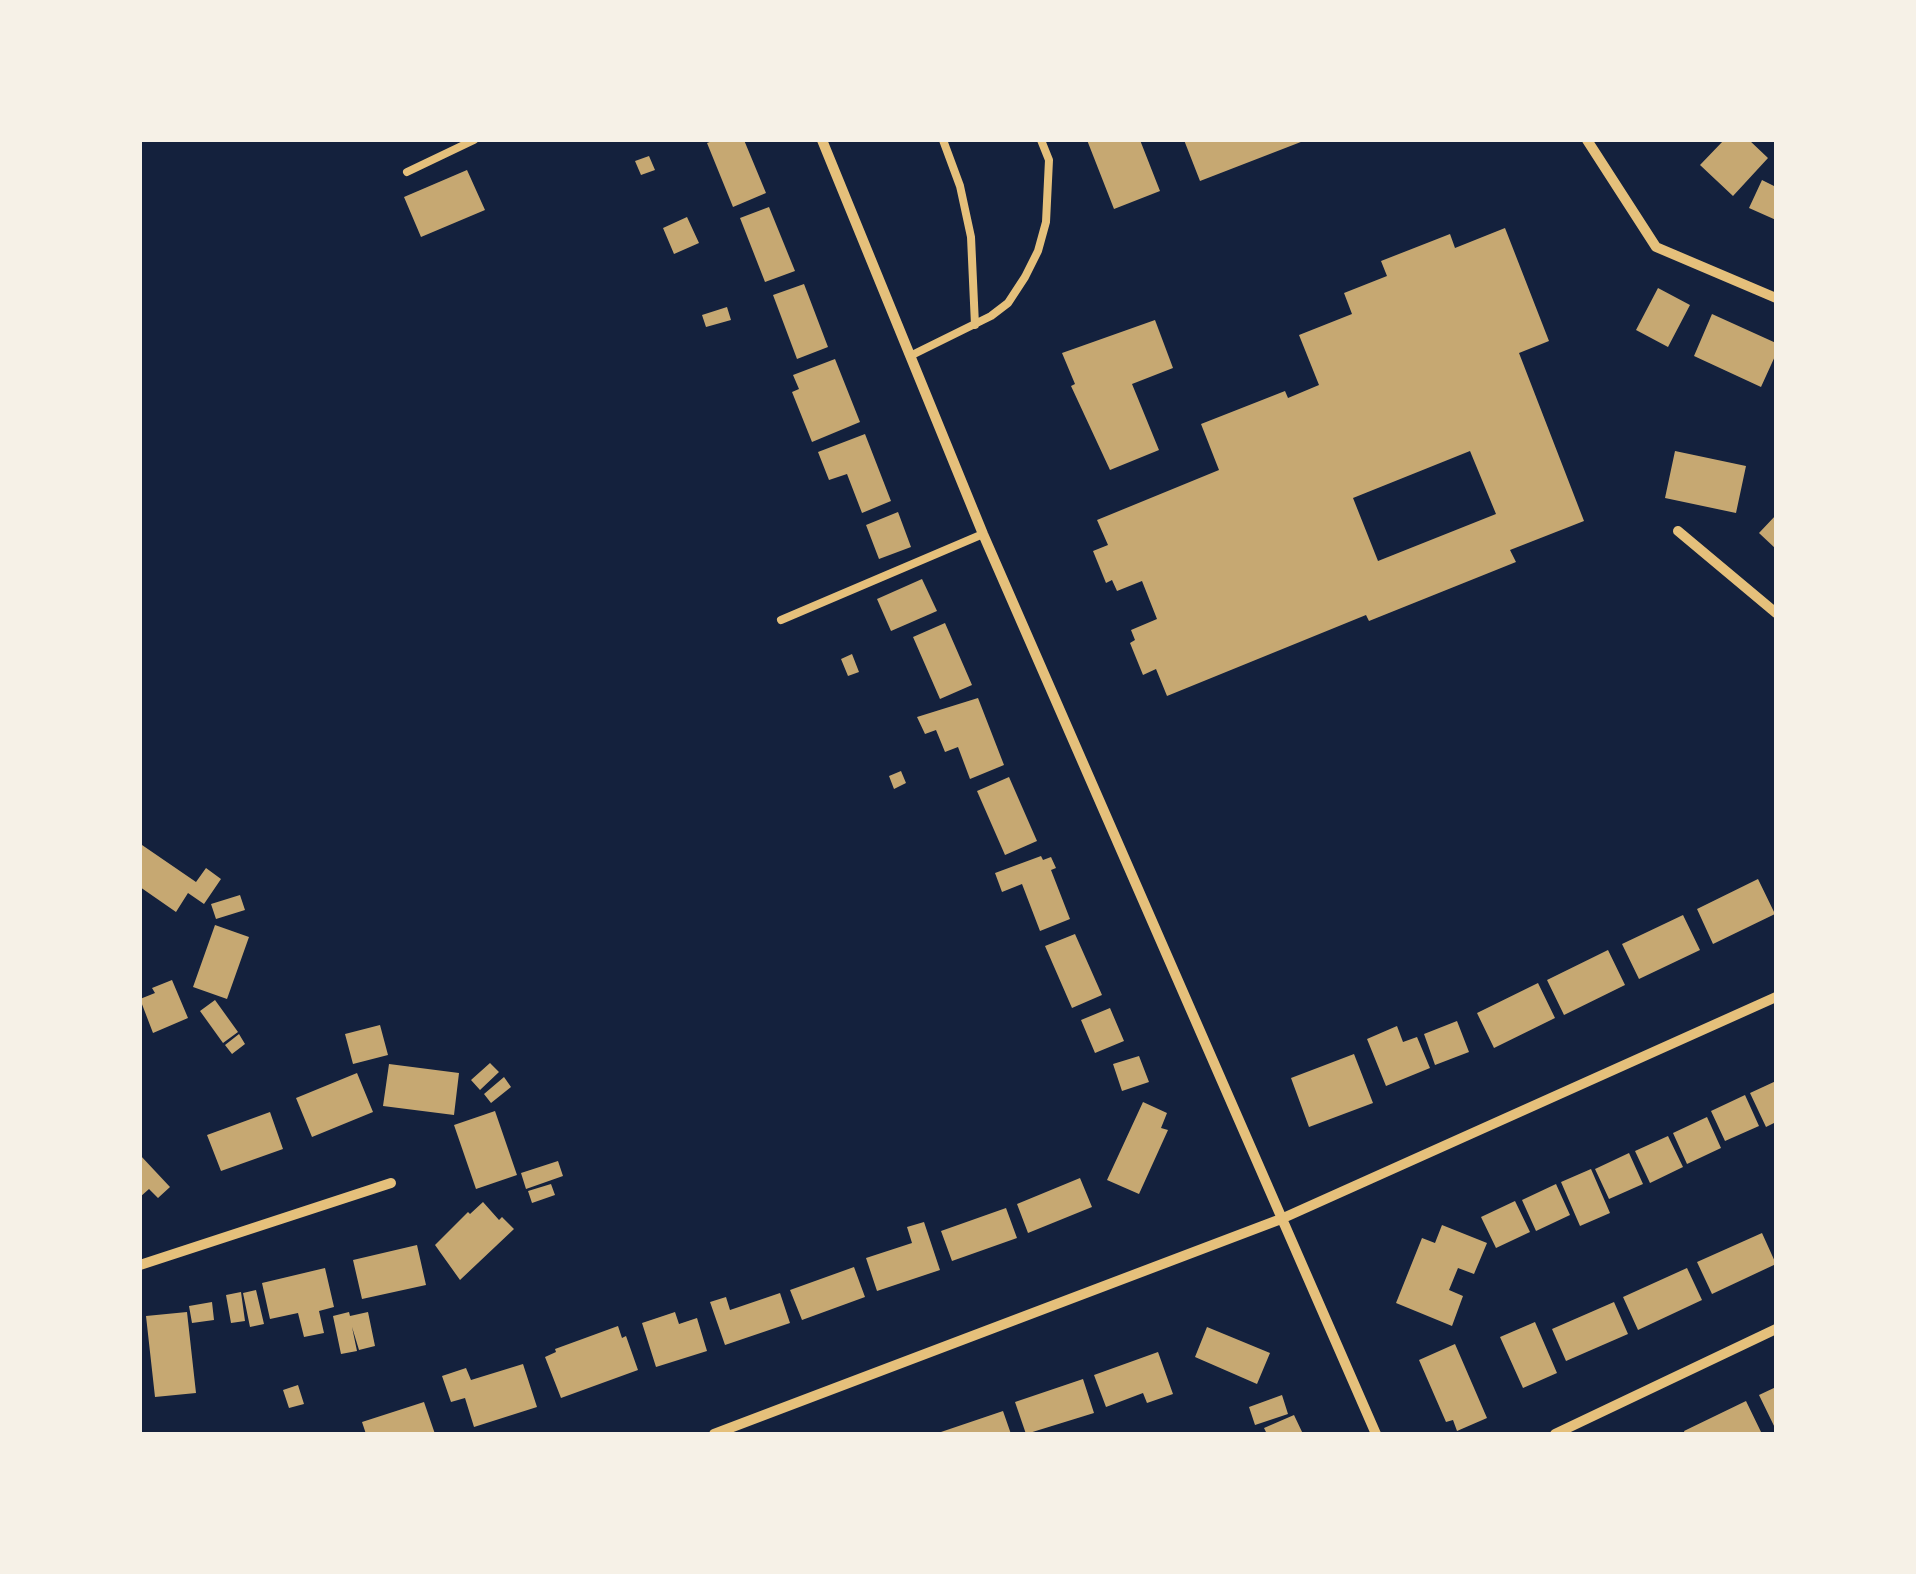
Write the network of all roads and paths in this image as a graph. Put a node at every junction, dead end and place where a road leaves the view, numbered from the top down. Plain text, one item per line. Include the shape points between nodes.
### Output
1 (474, 140) edge
2 (822, 140) edge
3 (943, 140) edge
4 (1041, 140) edge
5 (1586, 140) edge
6 (407, 172) dead end
7 (1776, 298) edge
8 (976, 325) junction
9 (912, 355) junction
10 (1678, 531) dead end
11 (984, 534) junction
12 (1776, 613) edge
13 (781, 620) dead end
14 (1776, 997) edge
15 (391, 1183) dead end
16 (1281, 1219) junction
17 (140, 1265) edge
18 (1776, 1329) edge
19 (714, 1434) edge
20 (1376, 1434) edge
21 (1555, 1434) edge

1 - 6 lane
2 - 9 street
3 - 8 lane via 971,237
4 - 8 lane via 1049,160 1038,251 1008,303
5 - 7 street via 1656,247
8 - 9 lane
9 - 11 street
10 - 12 street
11 - 13 lane
11 - 16 street
14 - 16 street
15 - 17 street
16 - 19 street
16 - 20 street
18 - 21 street

